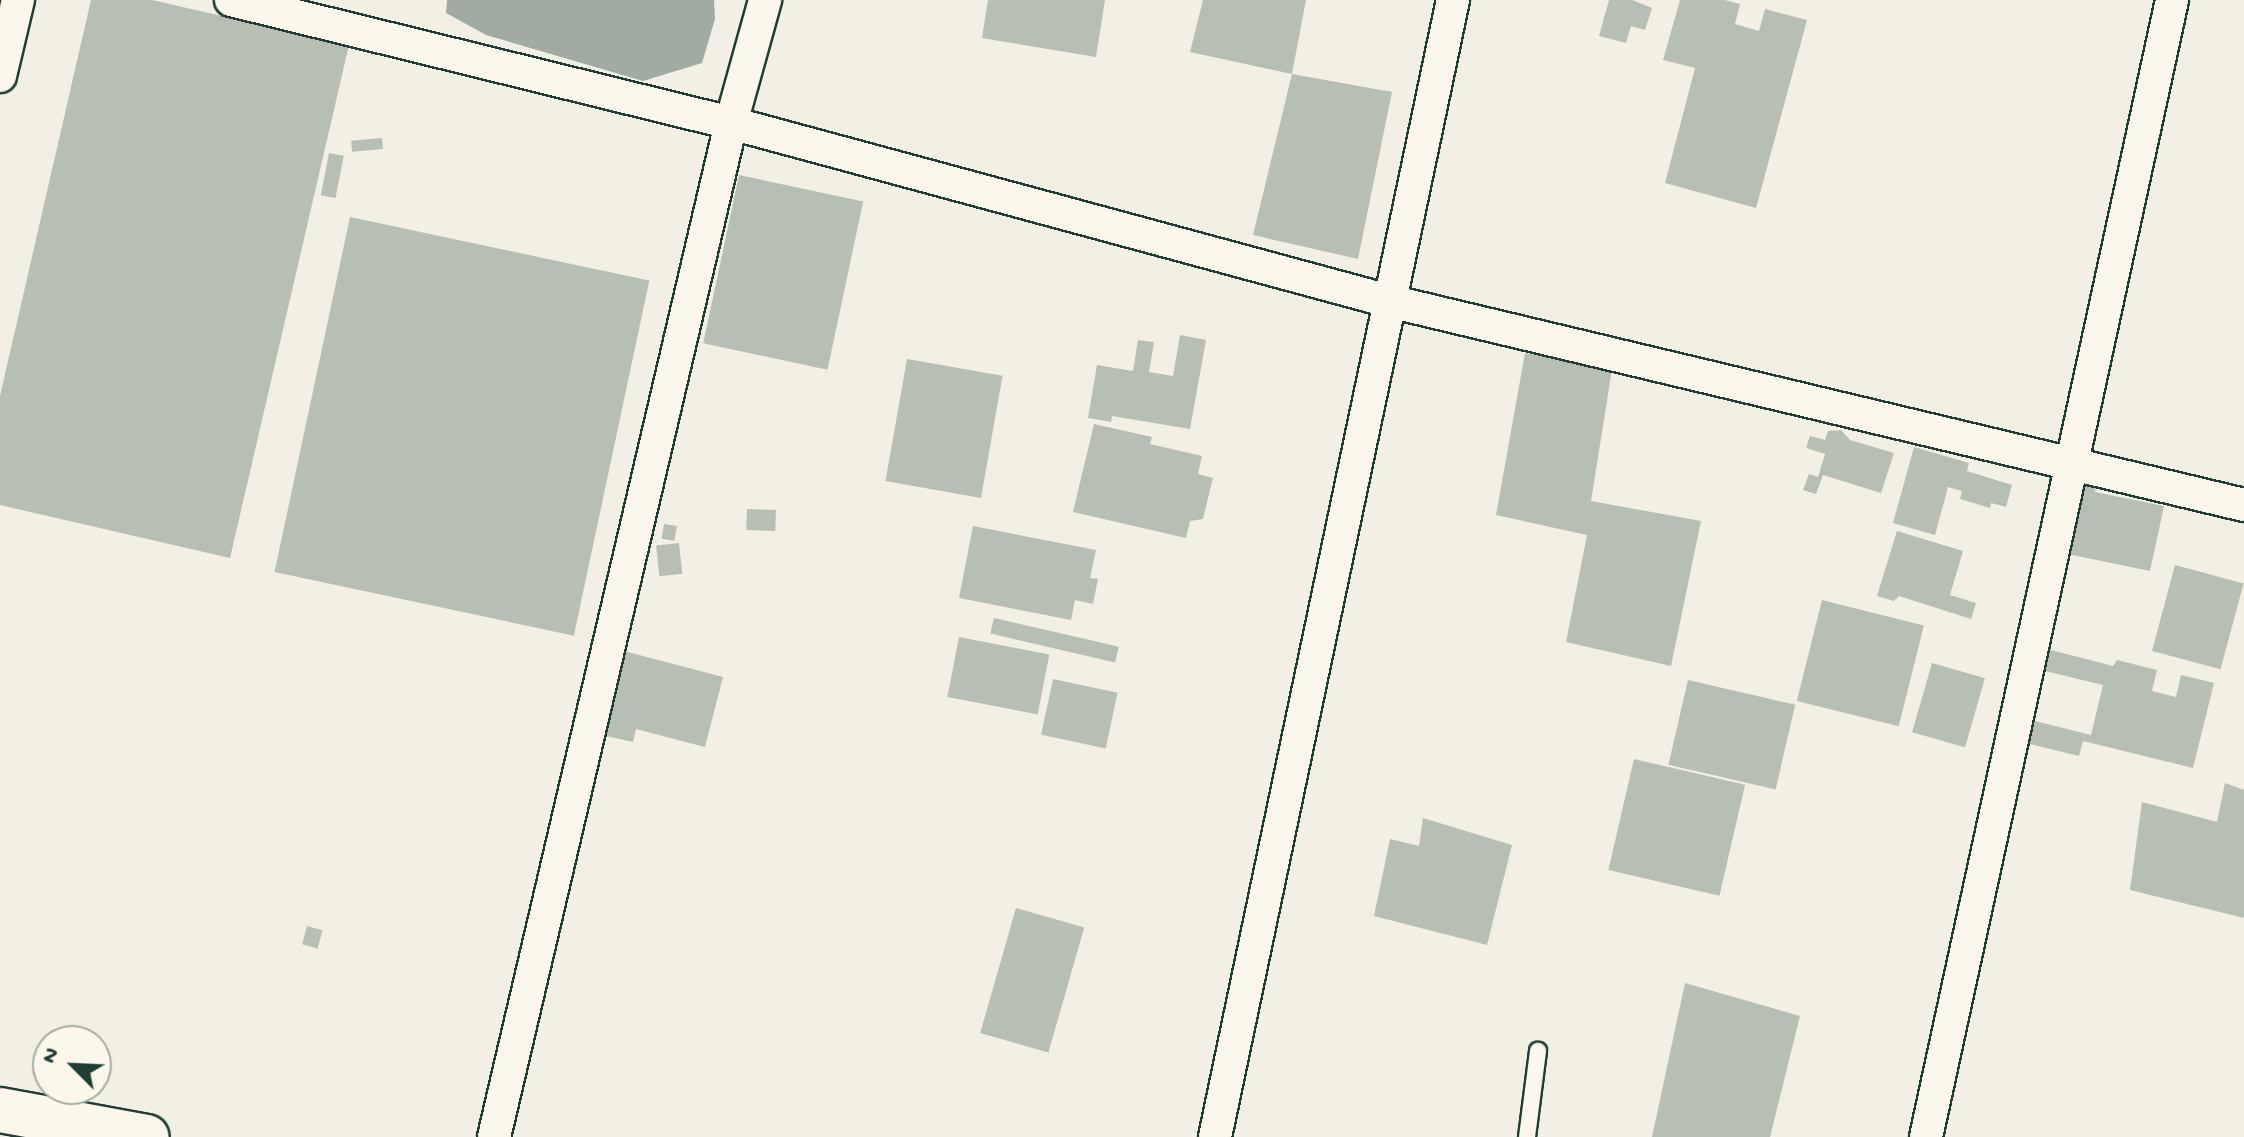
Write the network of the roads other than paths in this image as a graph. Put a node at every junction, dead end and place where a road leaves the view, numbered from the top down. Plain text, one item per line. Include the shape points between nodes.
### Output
1 (18, 0) edge
2 (231, 0) edge
3 (765, 0) edge
4 (1453, 0) edge
5 (2172, 0) edge
6 (0, 76) edge
7 (731, 123) junction
8 (1389, 301) junction
9 (2073, 465) junction
10 (2244, 505) edge
11 (1538, 1051) dead end
12 (0, 1110) edge
13 (147, 1137) edge
14 (494, 1137) edge
15 (1215, 1137) edge
16 (1527, 1137) edge
17 (1926, 1137) edge

1 - 6 street
2 - 7 street
3 - 7 street
4 - 8 street
5 - 9 street
7 - 8 street
7 - 14 street
8 - 9 street
8 - 15 street
9 - 10 street
9 - 17 street
11 - 16 lane
12 - 13 highway

